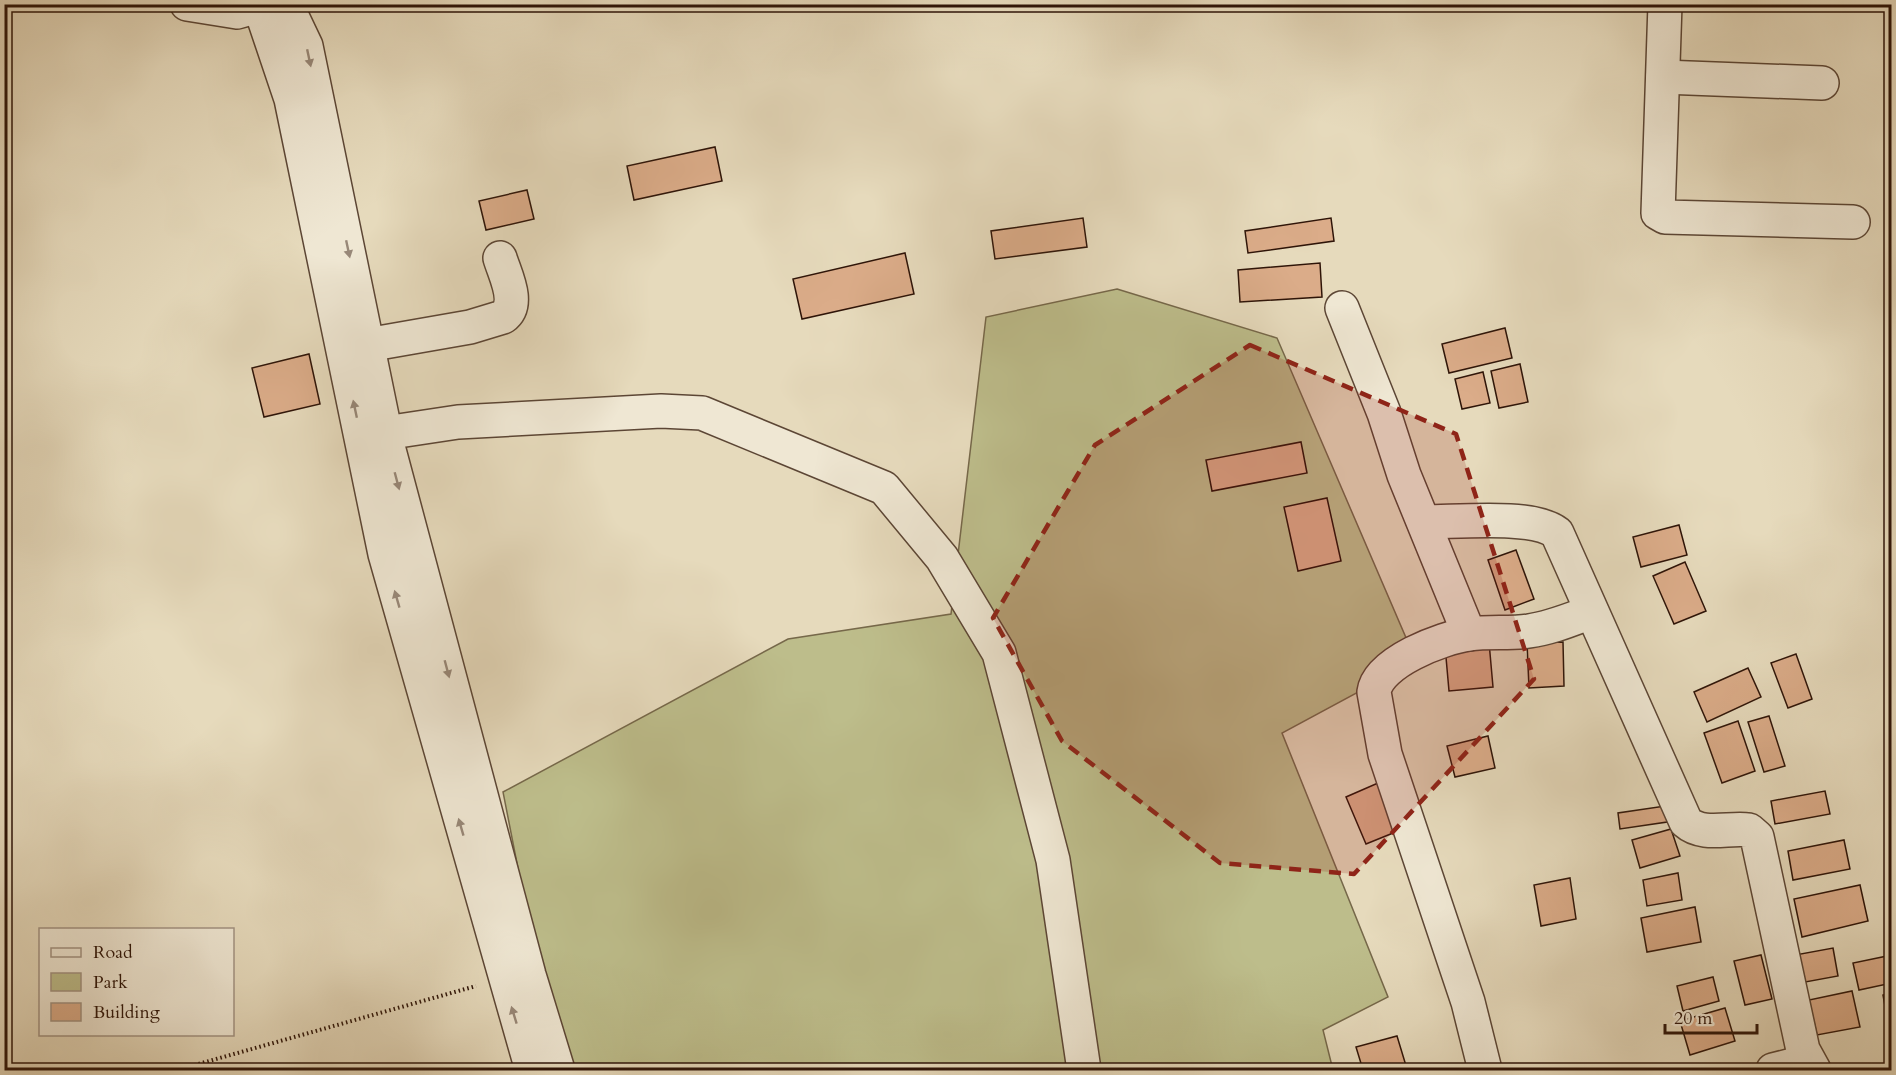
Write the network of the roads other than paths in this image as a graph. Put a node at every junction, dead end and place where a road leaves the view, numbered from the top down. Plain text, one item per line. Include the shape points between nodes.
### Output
1 (187, 4) edge
2 (1665, 4) edge
3 (268, 5) edge
4 (1663, 77) junction
5 (1822, 83) dead end
6 (1853, 222) dead end
7 (500, 258) dead end
8 (1342, 308) dead end
9 (367, 345) junction
10 (385, 433) junction
11 (1426, 522) junction
12 (1592, 612) junction
13 (1469, 634) junction
14 (1811, 1066) edge
15 (532, 1071) edge
16 (558, 1071) edge
17 (1084, 1071) edge
18 (1485, 1071) edge
19 (1773, 1071) edge

1 - 3 street via 237,12
2 - 4 street
3 -> 9 street via 306,46
15 -> 3 street via 385,554
4 - 5 street
4 - 6 street via 1658,213 1665,217
7 - 9 street via 513,301 508,314 470,327
8 - 11 street via 1404,475
9 - 10 street
10 -> 16 street
10 - 17 street via 458,422 702,412 884,488 942,558 999,652 1053,860
11 - 12 street via 1549,526 1557,533
11 - 13 street
12 - 13 street via 1530,631
12 - 14 street via 1686,822 1706,831 1749,830 1757,837 1791,997
13 - 18 street via 1436,643 1397,663 1376,683 1374,692 1385,754 1468,1002
14 - 19 street

